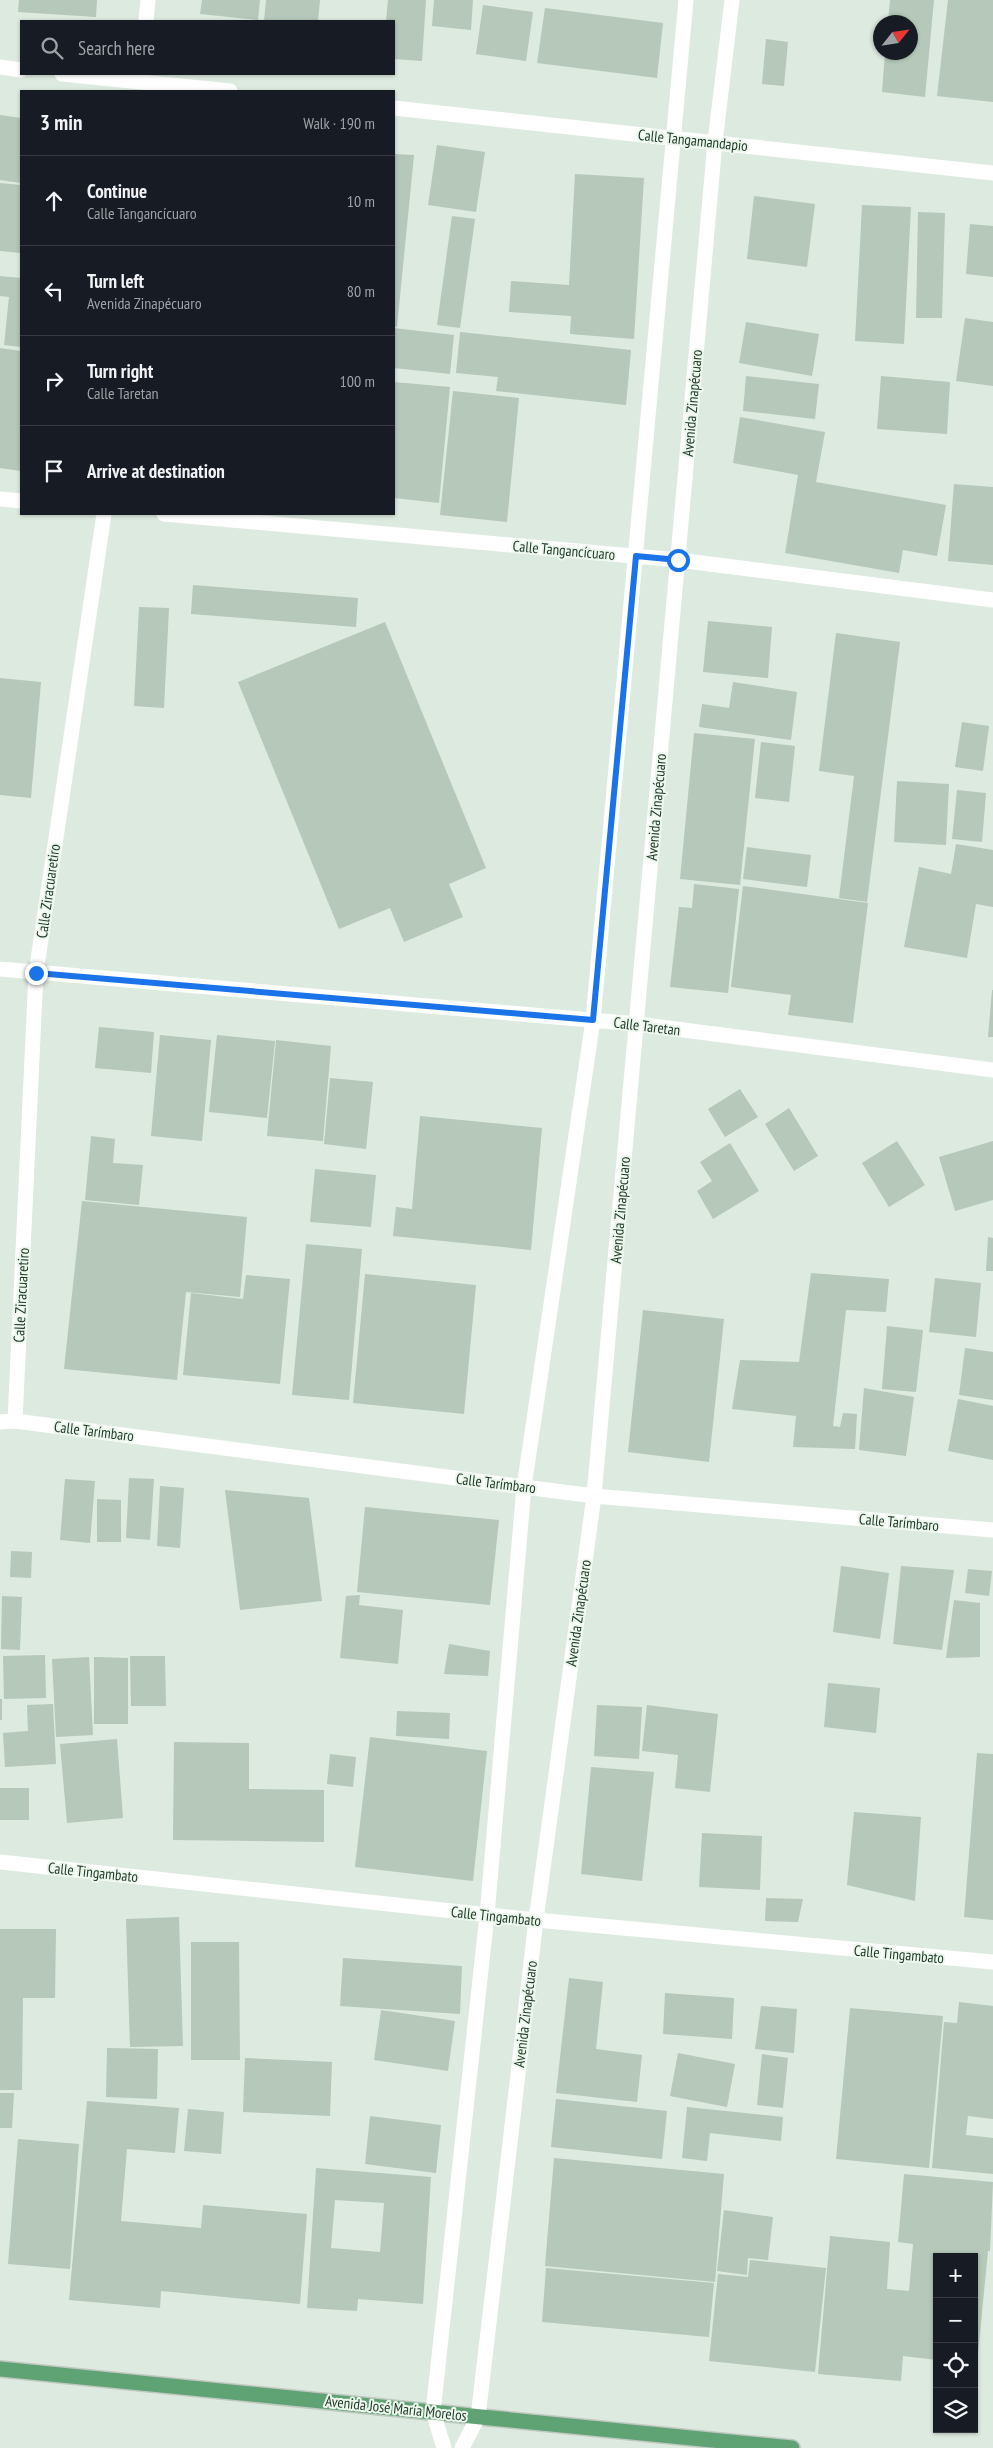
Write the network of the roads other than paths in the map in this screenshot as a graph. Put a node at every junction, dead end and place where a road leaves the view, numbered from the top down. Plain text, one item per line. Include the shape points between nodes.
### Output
1 (148, 0) edge
2 (686, 0) edge
3 (732, 0) edge
4 (146, 20) edge
5 (0, 67) edge
6 (20, 70) edge
7 (72, 75) edge
8 (141, 82) edge
9 (220, 90) edge
10 (395, 108) edge
11 (674, 138) junction
12 (715, 142) junction
13 (993, 172) edge
14 (0, 499) edge
15 (20, 501) edge
16 (104, 515) edge
17 (175, 515) edge
18 (636, 556) junction
19 (678, 560) junction
20 (993, 600) edge
21 (0, 969) edge
22 (36, 973) junction
23 (593, 1020) junction
24 (637, 1024) junction
25 (993, 1070) edge
26 (16, 1421) junction
27 (0, 1422) edge
28 (524, 1487) junction
29 (594, 1496) junction
30 (993, 1530) edge
31 (0, 1862) edge
32 (487, 1915) junction
33 (536, 1920) junction
34 (993, 1962) edge
35 (0, 2369) edge
36 (433, 2412) junction
37 (478, 2417) junction
38 (444, 2448) edge
39 (462, 2448) edge
40 (792, 2448) edge

1 - 4 street
2 - 11 street
3 - 12 street, Avenida Zinapécuaro
5 - 6 street
7 - 8 street
8 - 9 street
10 - 11 street, Calle Tangamandapio
11 - 12 street, Calle Tangamandapio
11 - 18 street
12 - 13 street, Calle Tangamandapio
12 - 19 street, Avenida Zinapécuaro
14 - 15 street
16 - 22 street, Calle Ziracuaretiro
17 - 18 street, Calle Tangancícuaro
18 - 19 street, Calle Tangancícuaro
18 - 23 street
19 - 20 street, Calle Tangancícuaro
19 - 24 street, Avenida Zinapécuaro
21 - 22 street, Calle Taretan
22 - 23 street, Calle Taretan
22 - 26 street, Calle Ziracuaretiro
23 - 24 street, Calle Taretan
23 - 28 street
24 - 25 street, Calle Taretan
24 - 29 street, Avenida Zinapécuaro
26 - 27 street, Calle Tarímbaro
26 - 28 street, Calle Tarímbaro
28 - 29 street, Calle Tarímbaro
28 - 32 street
29 - 30 street, Calle Tarímbaro
29 - 33 street, Avenida Zinapécuaro
31 - 32 street, Calle Tingambato
32 - 33 street, Calle Tingambato
32 - 36 street
33 - 34 street, Calle Tingambato
33 - 37 street, Avenida Zinapécuaro
35 - 36 main road, Avenida José María Morelos
36 - 37 main road, Avenida José María Morelos
36 - 38 street
37 - 39 street
37 - 40 main road, Avenida José María Morelos

